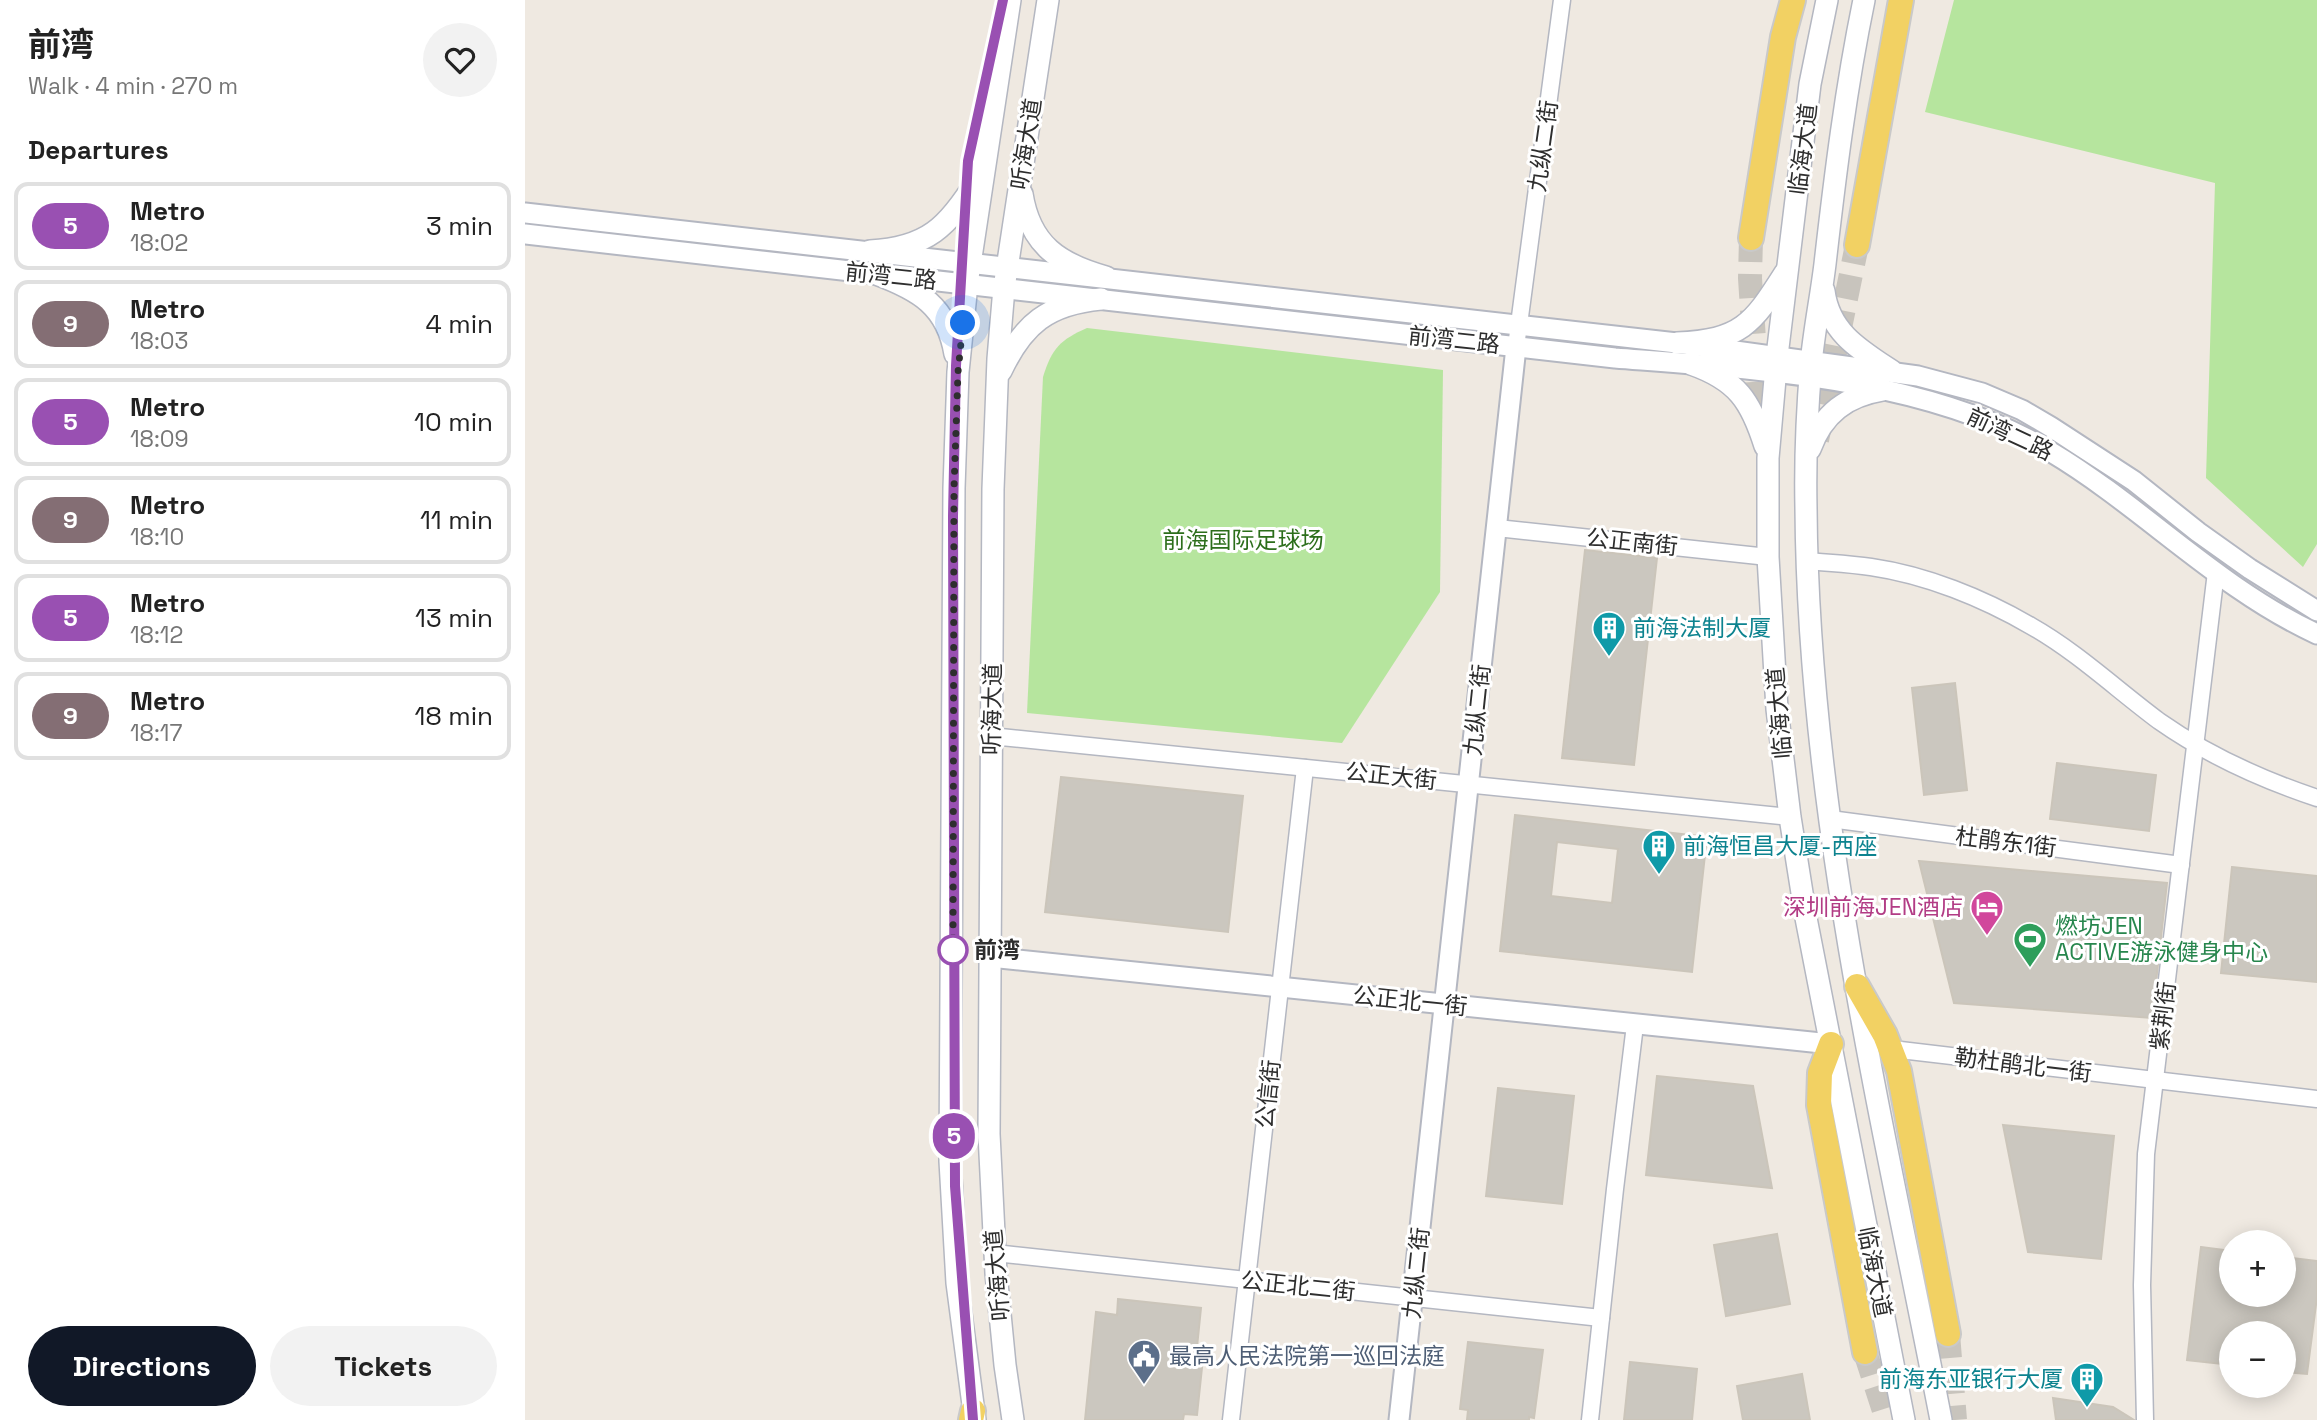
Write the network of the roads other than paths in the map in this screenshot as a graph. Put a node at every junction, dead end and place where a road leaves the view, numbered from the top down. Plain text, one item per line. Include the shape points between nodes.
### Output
1 (1010, 0) edge
2 (1048, 0) edge
3 (1562, 0) edge
4 (1793, 0) edge
5 (1827, 0) edge
6 (1864, 0) edge
7 (1901, 0) edge
8 (982, 172) junction
9 (1020, 181) junction
10 (525, 213) edge
11 (525, 234) edge
12 (1751, 238) tunnel mouth
13 (1857, 245) tunnel mouth
14 (870, 251) junction
15 (969, 262) junction
16 (1007, 266) junction
17 (1788, 269) junction
18 (876, 274) junction
19 (1106, 277) junction
20 (1823, 281) junction
21 (967, 284) junction
22 (1004, 288) junction
23 (1101, 299) junction
24 (1519, 324) junction
25 (1677, 343) junction
26 (1516, 347) junction
27 (1691, 364) junction
28 (1776, 364) junction
29 (1811, 370) junction
30 (958, 372) junction
31 (997, 379) junction
32 (1887, 381) junction
33 (1807, 457) junction
34 (1768, 458) junction
35 (1497, 528) junction
36 (1768, 556) junction
37 (1807, 561) junction
38 (2216, 572) junction
39 (2317, 611) edge
40 (2317, 634) edge
41 (991, 736) junction
42 (2196, 743) junction
43 (1305, 768) junction
44 (1469, 784) junction
45 (2317, 798) edge
46 (1790, 817) junction
47 (1830, 819) junction
48 (2181, 865) junction
49 (989, 957) junction
50 (1857, 986) junction
51 (1280, 987) junction
52 (1445, 1005) junction
53 (1635, 1025) junction
54 (1831, 1044) junction
55 (1892, 1049) junction
56 (2155, 1080) junction
57 (2317, 1099) edge
58 (995, 1253) junction
59 (1247, 1280) junction
60 (1414, 1298) junction
61 (1601, 1318) junction
62 (1948, 1334) tunnel mouth
63 (1865, 1352) tunnel mouth
64 (973, 1417) edge
65 (1013, 1420) edge
66 (1231, 1420) edge
67 (1399, 1420) edge
68 (1590, 1420) edge
69 (1904, 1420) edge
70 (1941, 1420) edge
71 (2145, 1420) edge

1 - 8 main road, 听海大道
2 - 9 main road, 听海大道
3 - 24 street, 九纵二街
4 - 12 main road
5 - 17 main road, 临海大道 via 1810,84
6 - 20 main road, 临海大道
7 - 13 main road
8 - 14 main road via 941,229 912,245
8 - 15 main road, 听海大道
9 - 16 main road, 听海大道
9 - 19 main road via 1028,218 1043,244 1067,264
10 - 14 street, 前湾二路
11 - 18 street, 前湾二路
14 - 15 street, 前湾二路
15 - 16 street, 前湾二路
15 - 21 main road, 听海大道
16 - 19 street, 前湾二路
16 - 22 main road, 听海大道
17 - 25 main road via 1765,306 1747,324 1720,338
17 - 28 main road, 临海大道
18 - 21 street, 前湾二路
18 - 30 main road via 910,288 933,305 950,331
19 - 24 street, 前湾二路
20 - 29 main road, 临海大道
20 - 32 main road via 1825,300 1840,334
21 - 22 street, 前湾二路
21 - 30 main road, 听海大道
22 - 23 street, 前湾二路
22 - 31 main road, 听海大道
23 - 26 street, 前湾二路
23 - 31 main road via 1063,306 1034,322 1010,351
24 - 25 street, 前湾二路
24 - 26 street, 九纵二街
25 - 28 street, 前湾二路
26 - 27 street, 前湾二路
26 - 35 street, 九纵二街
27 - 28 street, 前湾二路
27 - 34 main road via 1723,378 1748,402
28 - 29 street, 前湾二路
28 - 34 main road, 临海大道
29 - 32 street, 前湾二路
29 - 33 main road, 临海大道
30 - 64 main road, 听海大道 via 950,1161 957,1283
31 - 41 main road, 听海大道
32 - 33 main road via 1839,406 1818,430
32 - 38 street, 前湾二路 via 2050,451 2132,506
32 - 39 street, 前湾二路 via 1982,393 2022,410 2134,481 2197,531
33 - 37 main road, 临海大道
34 - 36 main road, 临海大道
35 - 36 street, 公正南街
35 - 44 street, 九纵二街
36 - 46 main road, 临海大道 via 1777,709
37 - 42 street via 1899,573 2004,611 2076,654
37 - 47 main road, 临海大道
38 - 40 street, 前湾二路
38 - 42 street, 紫荆街
41 - 43 street, 公正大街
41 - 49 main road, 听海大道
42 - 45 street
42 - 48 street, 紫荆街
43 - 44 street, 公正大街
43 - 51 street, 公信街
44 - 46 street, 公正大街
44 - 52 street, 九纵二街
46 - 54 main road, 临海大道
47 - 48 street, 杜鹃东1街
47 - 50 main road, 临海大道
48 - 56 street, 紫荆街
49 - 51 street, 公正北一街
49 - 58 main road, 听海大道 via 989,1134
50 - 55 main road
50 - 70 main road, 临海大道
51 - 52 street, 公正北一街
51 - 59 street, 公信街
52 - 53 street, 公正北一街
52 - 60 street, 九纵二街
53 - 54 street, 公正北一街
53 - 61 street
54 - 63 main road via 1820,1073 1819,1105
54 - 69 main road, 临海大道
55 - 56 street, 勒杜鹃北一街
55 - 62 main road
56 - 57 street, 勒杜鹃北一街
56 - 71 street, 紫荆街 via 2143,1220
58 - 59 street, 公正北二街
58 - 65 main road, 听海大道
59 - 60 street, 公正北二街
59 - 66 street, 公信街
60 - 61 street, 公正北二街
60 - 67 street, 九纵二街
61 - 68 street

